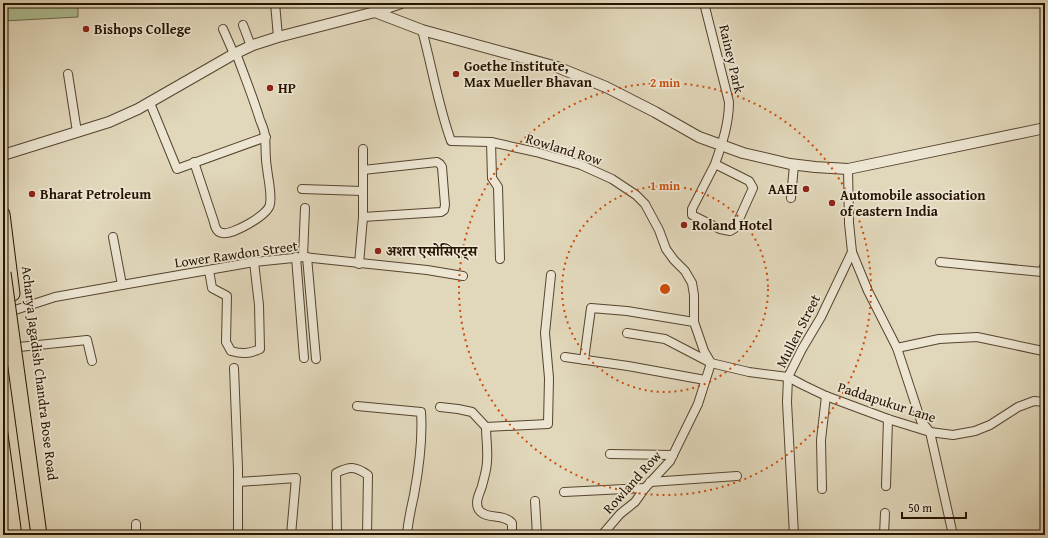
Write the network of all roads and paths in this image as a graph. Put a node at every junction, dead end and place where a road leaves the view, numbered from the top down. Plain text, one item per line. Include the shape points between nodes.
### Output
1 (275, 3) edge
2 (401, 3) edge
3 (704, 3) edge
4 (375, 12) junction
5 (243, 26) dead end
6 (223, 29) dead end
7 (422, 30) junction
8 (278, 37) junction
9 (251, 46) junction
10 (235, 54) junction
11 (68, 74) dead end
12 (150, 103) junction
13 (1044, 131) edge
14 (77, 132) junction
15 (266, 137) junction
16 (491, 142) junction
17 (722, 145) junction
18 (363, 149) dead end
19 (3, 155) edge
20 (194, 162) junction
21 (715, 164) junction
22 (794, 165) junction
23 (848, 169) junction
24 (363, 170) junction
25 (302, 189) dead end
26 (362, 190) junction
27 (791, 198) dead end
28 (305, 208) dead end
29 (3, 214) edge
30 (363, 217) junction
31 (113, 237) dead end
32 (852, 252) junction
33 (302, 257) junction
34 (500, 259) dead end
35 (254, 262) junction
36 (940, 262) dead end
37 (359, 264) junction
38 (1045, 266) edge
39 (208, 270) junction
40 (3, 273) edge
41 (551, 275) dead end
42 (463, 276) dead end
43 (122, 285) junction
44 (9, 309) edge
45 (694, 322) junction
46 (627, 333) dead end
47 (3, 339) edge
48 (19, 347) junction
49 (897, 348) junction
50 (1043, 351) dead end
51 (565, 356) dead end
52 (304, 358) dead end
53 (316, 359) dead end
54 (584, 360) junction
55 (92, 361) dead end
56 (711, 363) junction
57 (234, 368) dead end
58 (3, 374) edge
59 (788, 377) junction
60 (705, 380) junction
61 (826, 396) junction
62 (1045, 402) edge
63 (357, 406) dead end
64 (440, 407) dead end
65 (888, 419) junction
66 (486, 427) junction
67 (930, 432) junction
68 (610, 454) dead end
69 (673, 455) junction
70 (737, 476) dead end
71 (238, 482) junction
72 (648, 485) junction
73 (886, 486) dead end
74 (822, 489) dead end
75 (564, 492) dead end
76 (535, 501) dead end
77 (885, 513) dead end
78 (136, 524) dead end
79 (23, 535) edge
80 (30, 535) edge
81 (39, 535) edge
82 (46, 535) edge
83 (136, 535) edge
84 (238, 535) edge
85 (291, 535) edge
86 (337, 535) edge
87 (367, 535) edge
88 (407, 535) edge
89 (512, 535) edge
90 (537, 535) edge
91 (602, 535) edge
92 (794, 535) edge
93 (884, 535) edge
94 (953, 535) edge

1 - 8 street
2 - 4 street
3 - 17 street, Rainey Park via 729,102
4 - 7 street
4 - 8 street
5 - 9 street
6 - 10 street
7 - 16 street, Rowland Row via 438,101 452,141
7 - 17 street via 557,67 606,87 699,137
8 - 9 street
9 - 10 street
10 - 12 street
10 - 15 street
11 - 14 street
12 - 14 street via 109,122
12 - 20 street via 177,169
13 - 23 street
14 - 19 street
15 - 20 street
15 - 20 street via 269,209 255,221 224,234 216,229
16 - 34 street via 492,178 498,187
16 - 45 street, Rowland Row via 581,165 612,179 636,195 645,204 660,230 666,249 692,283
17 - 21 street, Rainey Park
17 - 22 street via 743,153
18 - 24 street
21 - 21 street, Rainey Park via 692,210 692,215 720,229 730,231 735,228 753,188 749,181
22 - 23 street
22 - 27 street
23 - 32 street via 848,223
24 - 26 street
24 - 30 street via 437,162 442,167 445,205 441,212
25 - 26 street
26 - 30 street
28 - 33 street
29 - 44 main road, Acharya Jagadish Chandra Bose Road
30 - 37 street
31 - 43 street
32 - 49 street via 868,291
32 - 59 street, Mullen Street via 821,317
33 - 35 street, Lower Rawdon Street
33 - 37 street, Lower Rawdon Street
33 - 52 street
33 - 53 street
35 - 39 street, Lower Rawdon Street
35 - 39 street via 259,305 260,349 242,354 231,351 226,342 226,296 212,288
36 - 38 street via 1042,272
37 - 42 street, Lower Rawdon Street
39 - 43 street, Lower Rawdon Street
40 - 81 highway, bridge
41 - 66 street via 545,333 549,378 548,424
43 - 44 street, Lower Rawdon Street via 55,297
44 - 48 main road, Acharya Jagadish Chandra Bose Road
45 - 54 street via 591,308
45 - 56 street, Rowland Row
46 - 56 street via 665,338
47 - 80 highway
48 - 55 street via 87,340
48 - 82 main road, Acharya Jagadish Chandra Bose Road
49 - 50 street via 939,339 977,338
49 - 67 street via 921,421
51 - 54 street
54 - 60 street
56 - 59 street
56 - 60 street, Rowland Row
57 - 71 street
58 - 79 main road
59 - 61 street, Paddapukur Lane
59 - 92 street, Mullen Street
60 - 69 street, Rowland Row via 698,404
61 - 65 street, Paddapukur Lane
61 - 74 street via 821,440
62 - 67 street, Paddapukur Lane via 1034,401 975,432 953,435
63 - 88 street via 421,412 420,461
64 - 66 street via 472,412
65 - 67 street, Paddapukur Lane
65 - 73 street
66 - 89 street via 487,462 478,507 484,514 509,520 512,523
67 - 94 street
68 - 69 street
69 - 72 street, Rowland Row via 670,462
70 - 72 street
71 - 84 street
71 - 85 street via 296,478
72 - 75 street
72 - 91 street, Rowland Row
76 - 90 street
77 - 93 street
78 - 83 street
86 - 87 street via 336,473 347,467 358,468 368,475

